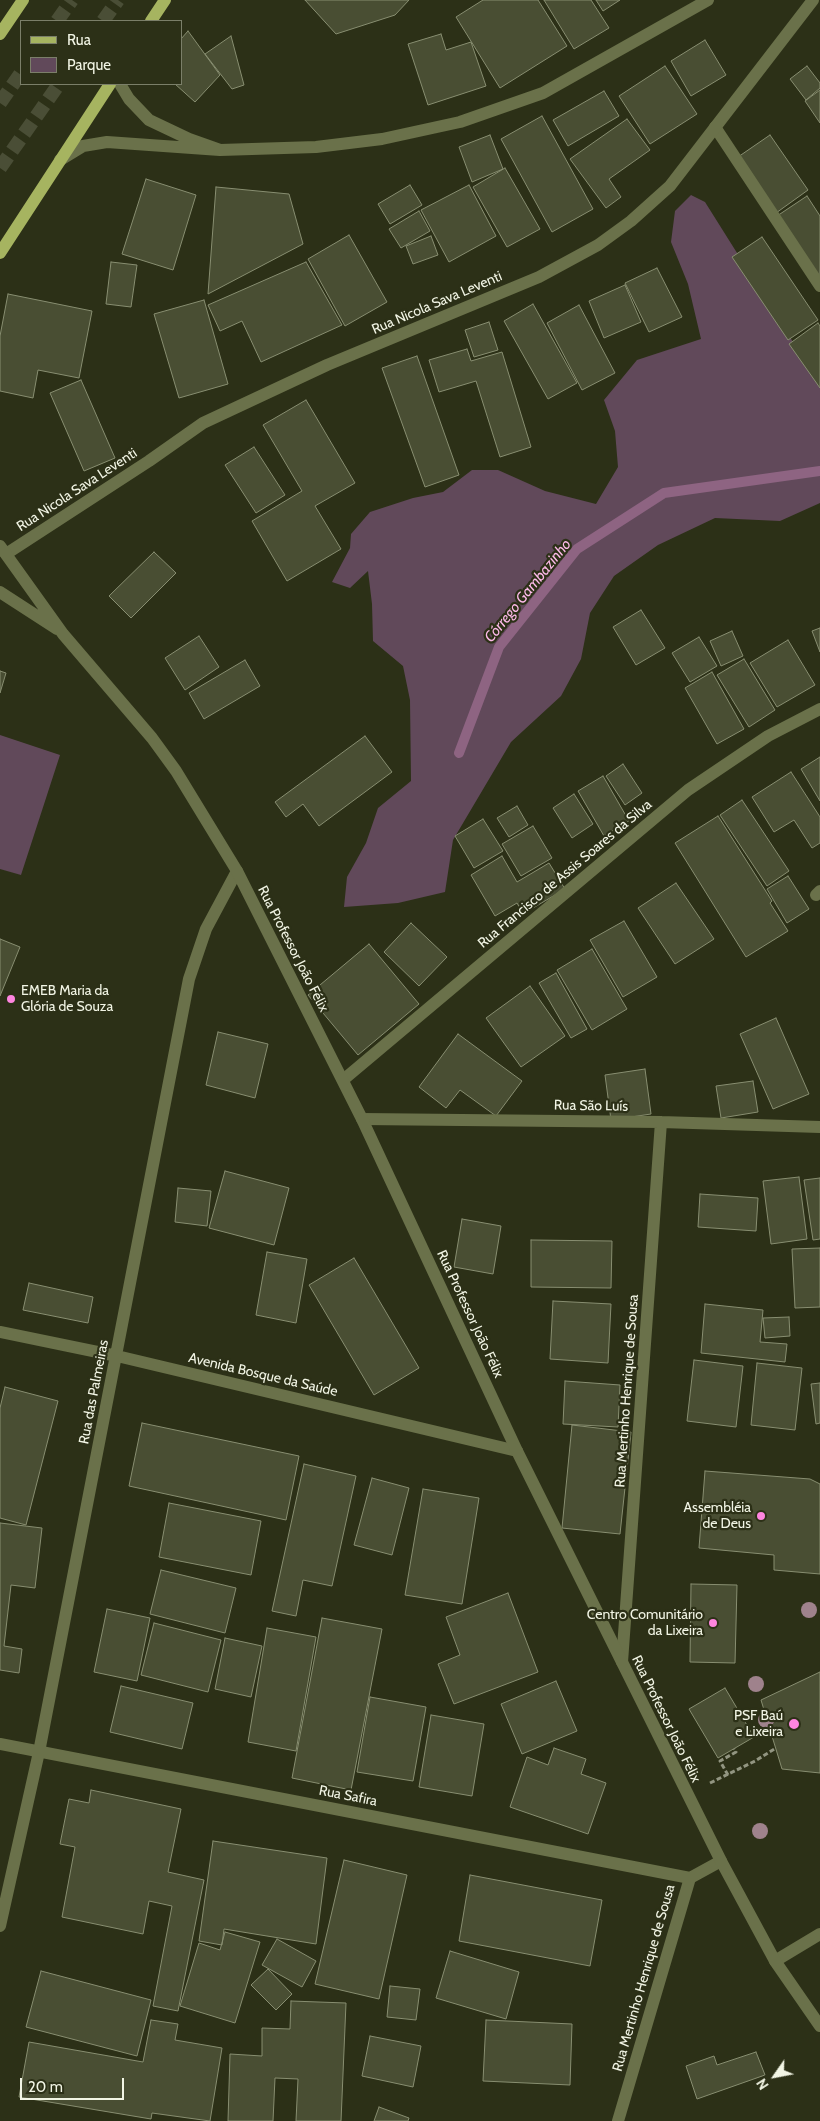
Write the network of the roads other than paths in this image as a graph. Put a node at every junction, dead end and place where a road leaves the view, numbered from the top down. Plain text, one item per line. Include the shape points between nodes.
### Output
1 (24, 0) edge
2 (165, 0) edge
3 (708, 0) edge
4 (813, 0) edge
5 (152, 20) edge
6 (0, 34) edge
7 (109, 85) edge
8 (121, 85) edge
9 (715, 127) junction
10 (220, 150) junction
11 (60, 160) junction
12 (0, 253) edge
13 (820, 286) edge
14 (3, 550) edge
15 (0, 592) edge
16 (63, 634) junction
17 (820, 709) edge
18 (237, 871) junction
19 (343, 1080) junction
20 (362, 1118) junction
21 (662, 1122) junction
22 (820, 1127) edge
23 (0, 1332) edge
24 (117, 1356) junction
25 (517, 1451) junction
26 (622, 1662) junction
27 (0, 1744) edge
28 (39, 1752) junction
29 (720, 1861) junction
30 (690, 1878) junction
31 (0, 1926) edge
32 (820, 1934) edge
33 (775, 1961) junction
34 (820, 2026) edge
35 (618, 2121) edge

1 - 6 main road
2 - 5 main road
3 - 10 street via 543,93 460,122 382,139 316,147
4 - 9 street, Rua Nicola Sava Leventi
7 - 11 main road
8 - 10 street via 129,99 150,120
9 - 13 street
9 - 14 street, Rua Nicola Sava Leventi via 670,186 598,245 539,277 327,365 203,423 149,461
10 - 11 street via 107,142 83,146
11 - 12 main road
14 - 16 street
15 - 16 street
16 - 18 street, Rua Professor João Félix via 152,738
17 - 19 street, Rua Francisco de Assis Soares da Silva via 768,736 688,790
18 - 19 street, Rua Professor João Félix
18 - 24 street, Rua das Palmeiras via 206,929 189,979
19 - 20 street, Rua Professor João Félix
20 - 21 street, Rua São Luís
20 - 25 street, Rua Professor João Félix
21 - 22 street, Rua São Luís
21 - 26 street, Rua Mertinho Henrique de Sousa
23 - 24 street, Avenida Bosque da Saúde
24 - 25 street, Avenida Bosque da Saúde
24 - 28 street, Rua das Palmeiras
25 - 26 street, Rua Professor João Félix
26 - 29 street, Rua Professor João Félix
27 - 28 street, Rua Safira
28 - 30 street, Rua Safira
28 - 31 street, Rua das Palmeiras
29 - 30 street, Rua Mertinho Henrique de Sousa
29 - 33 street, Rua Professor João Félix
30 - 35 street, Rua Mertinho Henrique de Sousa
32 - 33 street
33 - 34 street, Rua Professor João Félix

